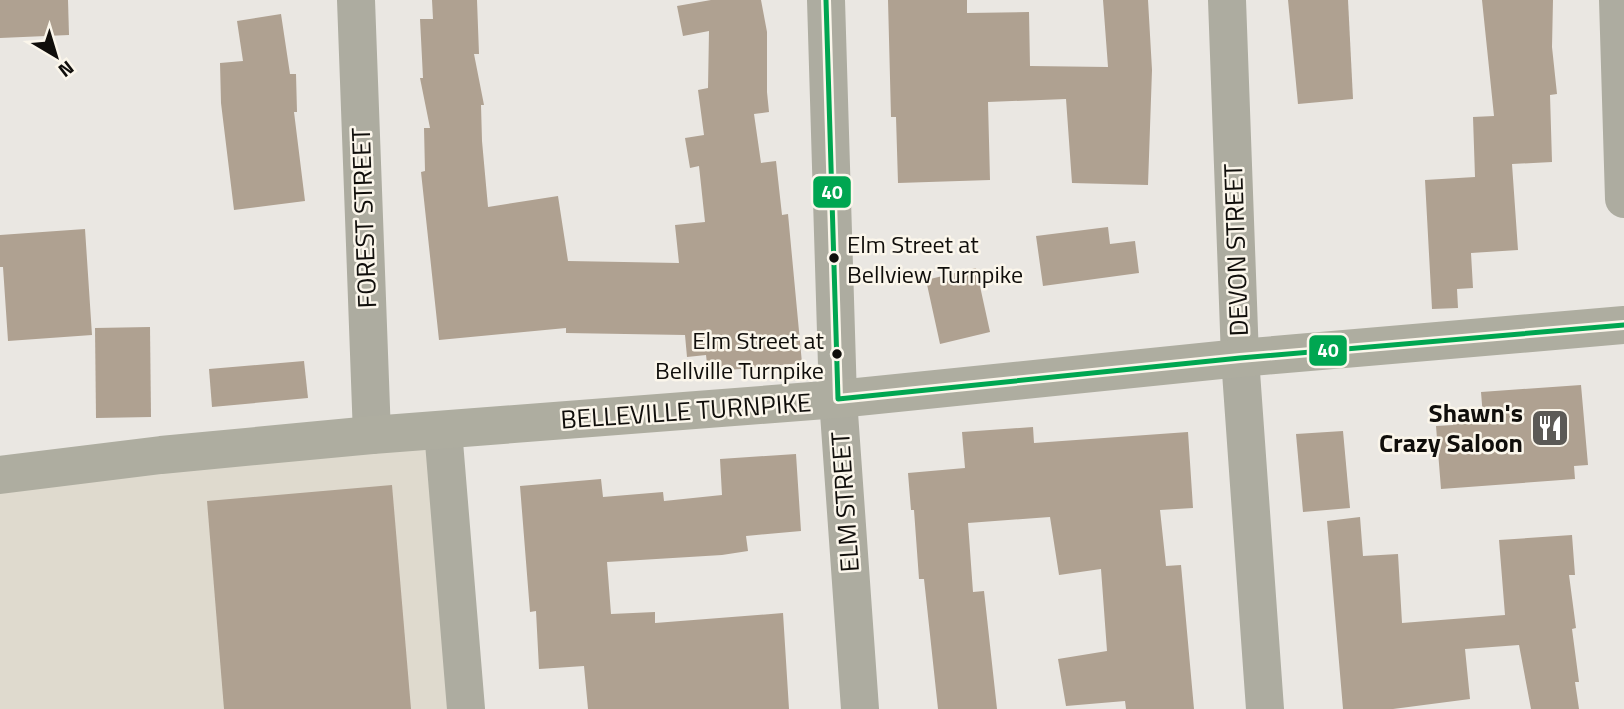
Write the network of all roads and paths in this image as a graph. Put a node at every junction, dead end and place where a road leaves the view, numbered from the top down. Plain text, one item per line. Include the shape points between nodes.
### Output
1 (356, 0) edge
2 (826, 0) edge
3 (1227, 0) edge
4 (1618, 0) edge
5 (1624, 199) edge
6 (1624, 325) edge
7 (1240, 358) junction
8 (838, 399) junction
9 (443, 430) junction
10 (372, 435) junction
11 (0, 475) edge
12 (466, 709) edge
13 (860, 709) edge
14 (1265, 709) edge

1 - 10 street, FOREST STREET
2 - 8 street, ELM STREET
3 - 7 street, DEVON STREET
4 - 5 street
6 - 7 main road, BELLEVILLE TURNPIKE
7 - 8 main road, BELLEVILLE TURNPIKE
7 - 14 street, DEVON STREET
8 - 9 main road, BELLEVILLE TURNPIKE
8 - 13 street, ELM STREET
9 - 10 main road, BELLEVILLE TURNPIKE
9 - 12 street
10 - 11 main road, BELLEVILLE TURNPIKE

